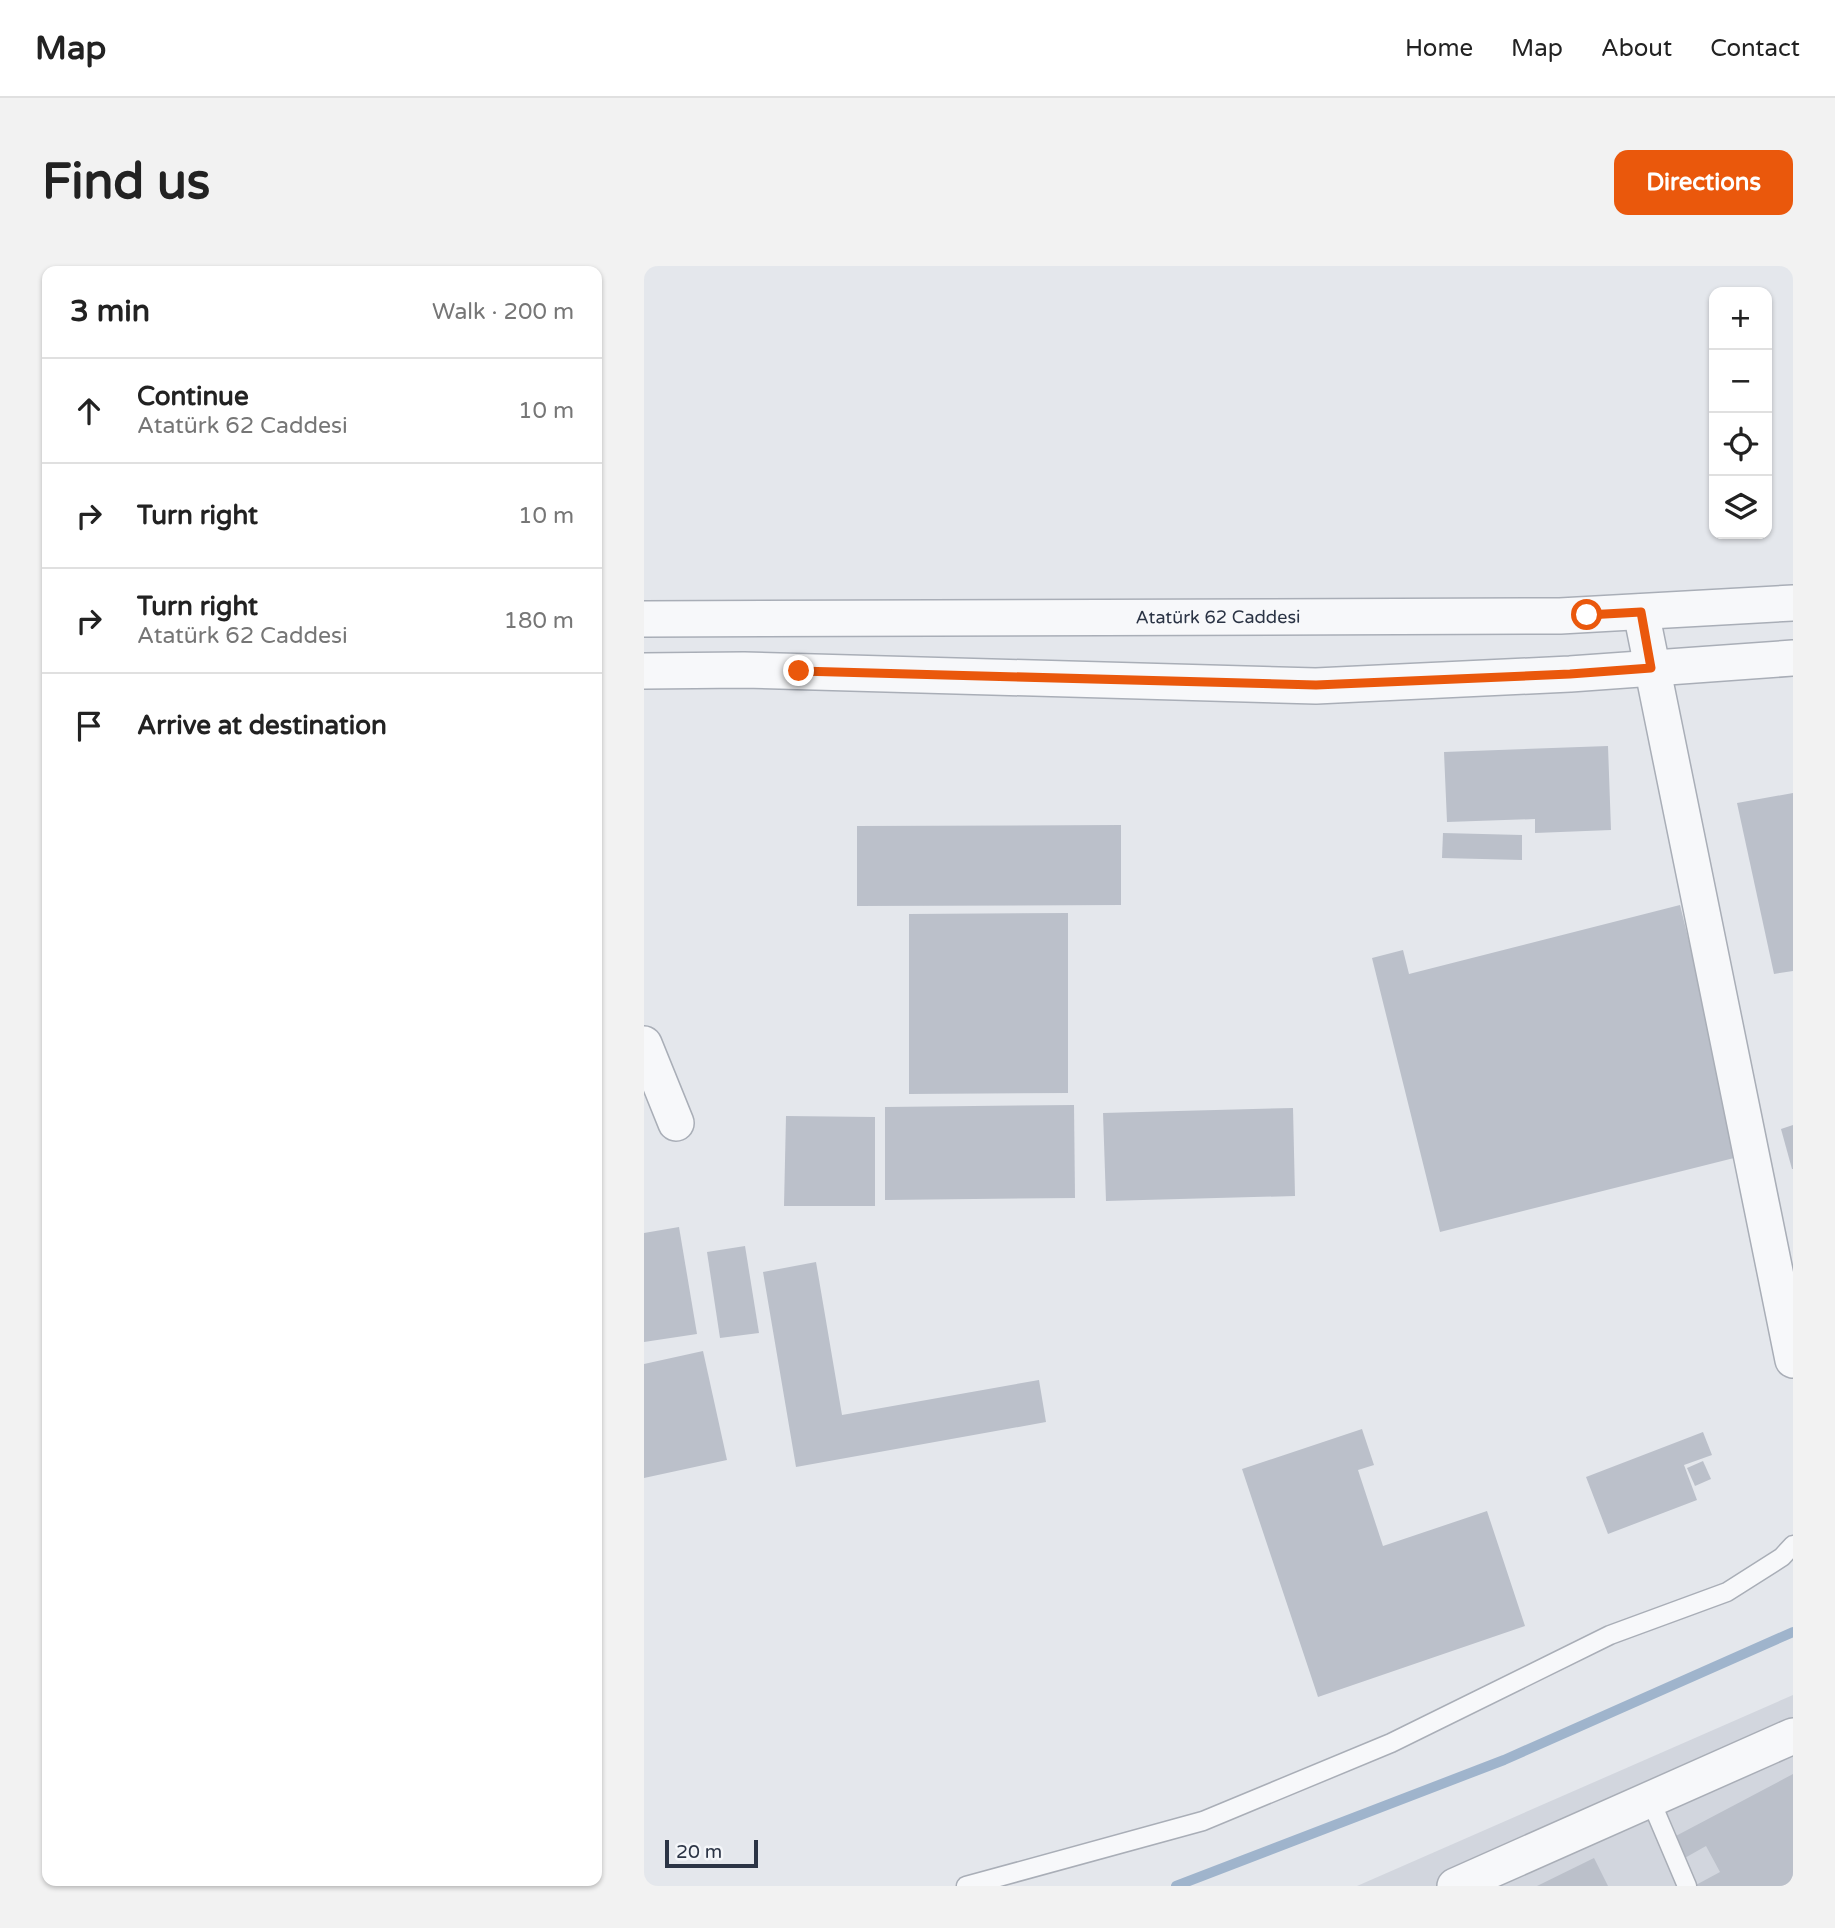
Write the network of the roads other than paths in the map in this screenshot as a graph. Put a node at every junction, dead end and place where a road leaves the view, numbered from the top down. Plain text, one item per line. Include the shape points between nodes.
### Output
1 (1793, 603) edge
2 (1641, 612) junction
3 (644, 619) edge
4 (1793, 658) edge
5 (1651, 668) junction
6 (644, 671) edge
7 (644, 1045) edge
8 (676, 1123) dead end
9 (1793, 1360) edge
10 (1793, 1545) edge
11 (1793, 1736) edge
12 (1650, 1799) junction
13 (966, 1886) edge
14 (1455, 1886) edge
15 (1687, 1886) edge

1 - 2 street, Atatürk 62 Caddesi
2 - 3 street, Atatürk 62 Caddesi
2 - 5 street
4 - 5 street
5 - 6 street via 1316,685
5 - 9 street
7 - 8 street
10 - 13 lane via 1727,1592 1610,1635 1391,1743 1203,1821
11 - 12 street
12 - 14 street
12 - 15 lane

